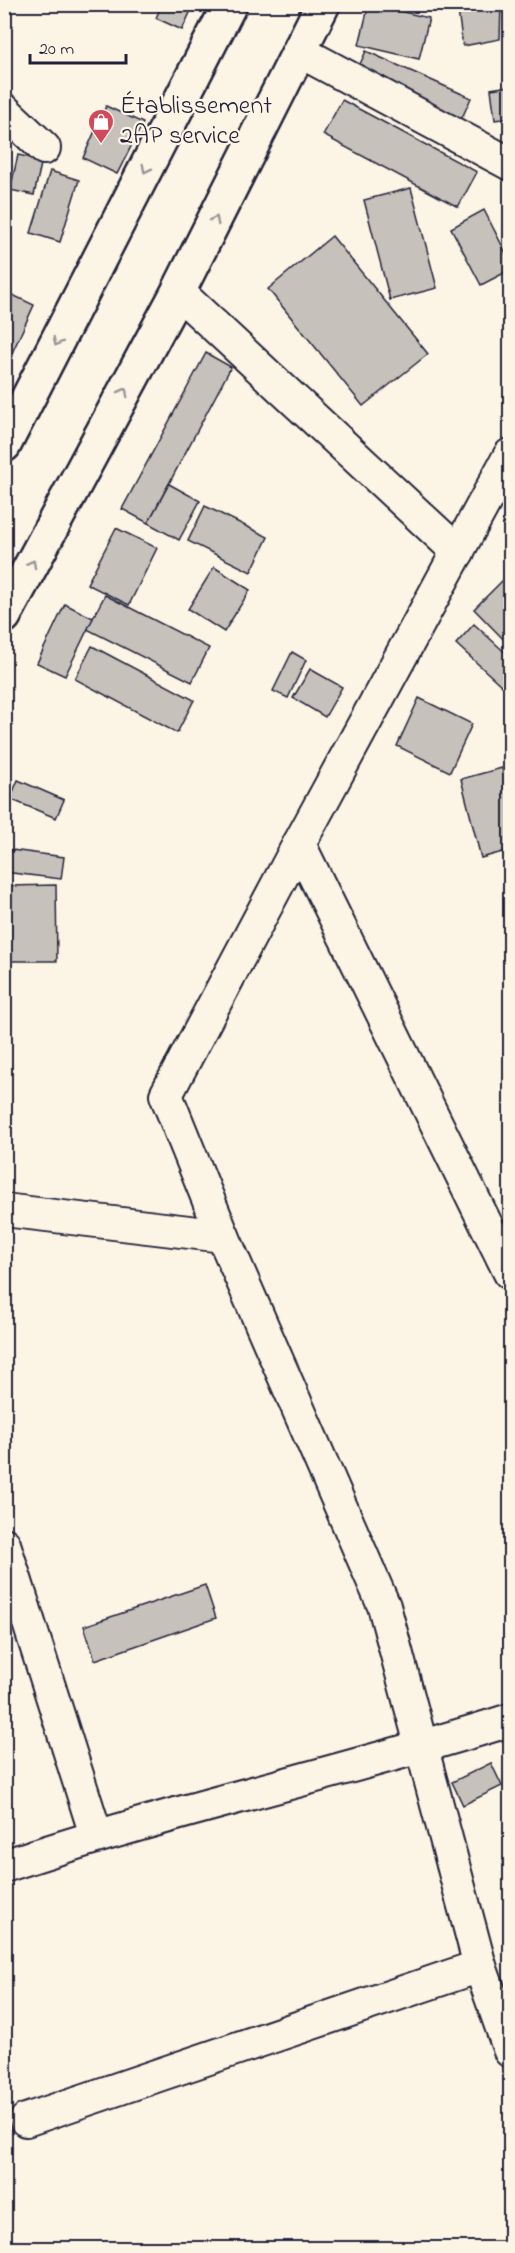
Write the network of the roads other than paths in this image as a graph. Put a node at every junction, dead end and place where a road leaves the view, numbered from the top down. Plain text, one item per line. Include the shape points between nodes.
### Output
1 (230, 4) edge
2 (323, 4) edge
3 (301, 52) junction
4 (4, 110) edge
5 (44, 148) dead end
6 (510, 164) edge
7 (178, 292) junction
8 (4, 445) edge
9 (510, 454) edge
10 (458, 552) junction
11 (4, 616) edge
12 (299, 844) junction
13 (4, 1210) edge
14 (222, 1236) junction
15 (510, 1273) edge
16 (4, 1544) edge
17 (510, 1720) edge
18 (423, 1748) junction
19 (96, 1835) junction
20 (4, 1866) edge
21 (480, 1966) junction
22 (510, 2051) edge
23 (26, 2120) dead end

1 -> 8 highway
2 - 3 highway
3 - 6 street
7 -> 3 highway
4 - 5 street
7 - 10 street
11 -> 7 highway
9 - 10 street
10 - 12 street
12 - 14 street via 166,1095
12 - 15 street
13 - 14 street
14 - 18 street via 384,1606
16 - 19 street
17 - 18 street
18 - 19 street
18 - 21 street
19 - 20 street
21 - 22 street
21 - 23 street

